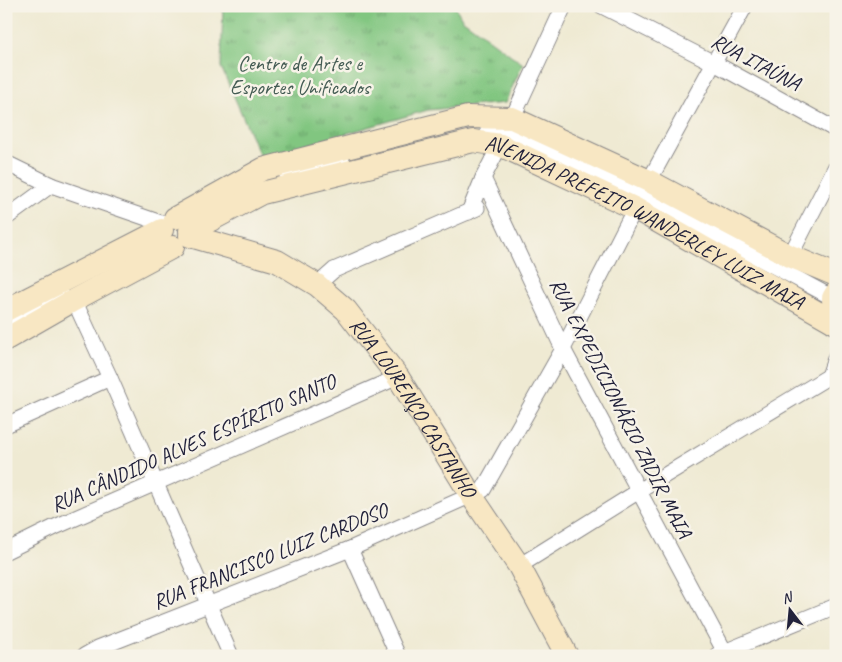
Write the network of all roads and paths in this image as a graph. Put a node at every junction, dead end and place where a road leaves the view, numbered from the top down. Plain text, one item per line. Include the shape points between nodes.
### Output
1 (564, 6) edge
2 (602, 6) edge
3 (745, 6) edge
4 (714, 63) junction
5 (836, 130) edge
6 (507, 131) junction
7 (6, 163) edge
8 (836, 166) edge
9 (483, 178) junction
10 (51, 185) junction
11 (642, 195) junction
12 (494, 201) junction
13 (469, 212) junction
14 (6, 218) edge
15 (176, 231) junction
16 (790, 256) junction
17 (836, 275) edge
18 (317, 285) junction
19 (835, 296) edge
20 (74, 300) junction
21 (6, 310) edge
22 (6, 324) edge
23 (835, 326) edge
24 (6, 339) edge
25 (563, 349) junction
26 (836, 356) edge
27 (833, 374) edge
28 (398, 377) junction
29 (110, 378) junction
30 (6, 425) edge
31 (156, 482) junction
32 (639, 491) junction
33 (471, 495) junction
34 (350, 549) junction
35 (6, 551) edge
36 (519, 566) junction
37 (209, 604) junction
38 (836, 606) edge
39 (723, 654) edge
40 (84, 656) edge
41 (231, 656) edge
42 (398, 656) edge
43 (567, 656) edge

1 - 6 street
2 - 4 street, RUA ITAÚNA
3 - 4 street, RUA FRANCISCO LUIZ CARDOSO
4 - 5 street, RUA ITAÚNA
4 - 11 street, RUA FRANCISCO LUIZ CARDOSO
6 - 9 street
6 - 11 main road, AVENIDA PREFEITO WANDERLEY LUIZ MAIA
6 - 11 main road, AVENIDA PREFEITO WANDERLEY LUIZ MAIA
6 - 15 main road, AVENIDA PREFEITO WANDERLEY LUIZ MAIA via 262,193
6 - 15 main road, AVENIDA PREFEITO WANDERLEY LUIZ MAIA via 468,117 263,168
7 - 10 street, RUA LOURENÇO CASTANHO
8 - 16 street
9 - 12 street, RUA EXPEDICIONÁRIO ZADIR MAIA
9 - 13 street
10 - 14 street
10 - 15 street, RUA LOURENÇO CASTANHO
11 - 16 main road, AVENIDA PREFEITO WANDERLEY LUIZ MAIA
11 - 19 street
11 - 23 main road, AVENIDA PREFEITO WANDERLEY LUIZ MAIA
11 - 25 street, RUA FRANCISCO LUIZ CARDOSO
12 - 13 street
12 - 25 street, RUA EXPEDICIONÁRIO ZADIR MAIA
13 - 18 street via 334,270
15 - 18 main road, RUA LOURENÇO CASTANHO via 277,261
15 - 20 main road, AVENIDA PREFEITO WANDERLEY LUIZ MAIA
15 - 21 main road, AVENIDA PREFEITO WANDERLEY LUIZ MAIA
15 - 22 street
16 - 17 main road, AVENIDA PREFEITO WANDERLEY LUIZ MAIA
18 - 28 main road, RUA LOURENÇO CASTANHO via 346,310
19 - 23 main road
20 - 24 main road, AVENIDA PREFEITO WANDERLEY LUIZ MAIA
20 - 29 street
25 - 32 street, RUA EXPEDICIONÁRIO ZADIR MAIA
25 - 33 street, RUA FRANCISCO LUIZ CARDOSO via 483,490
26 - 27 street
27 - 32 street
28 - 31 street, RUA CÂNDIDO ALVES ESPÍRITO SANTO
28 - 33 main road, RUA LOURENÇO CASTANHO
29 - 30 street
29 - 31 street
31 - 35 street, RUA CÂNDIDO ALVES ESPÍRITO SANTO
31 - 37 street
32 - 36 street
32 - 39 street, RUA EXPEDICIONÁRIO ZADIR MAIA
33 - 34 street, RUA FRANCISCO LUIZ CARDOSO
33 - 36 main road, RUA LOURENÇO CASTANHO
34 - 37 street, RUA FRANCISCO LUIZ CARDOSO
34 - 42 street
36 - 43 main road, RUA LOURENÇO CASTANHO
37 - 40 street, RUA FRANCISCO LUIZ CARDOSO
37 - 41 street
38 - 39 street

